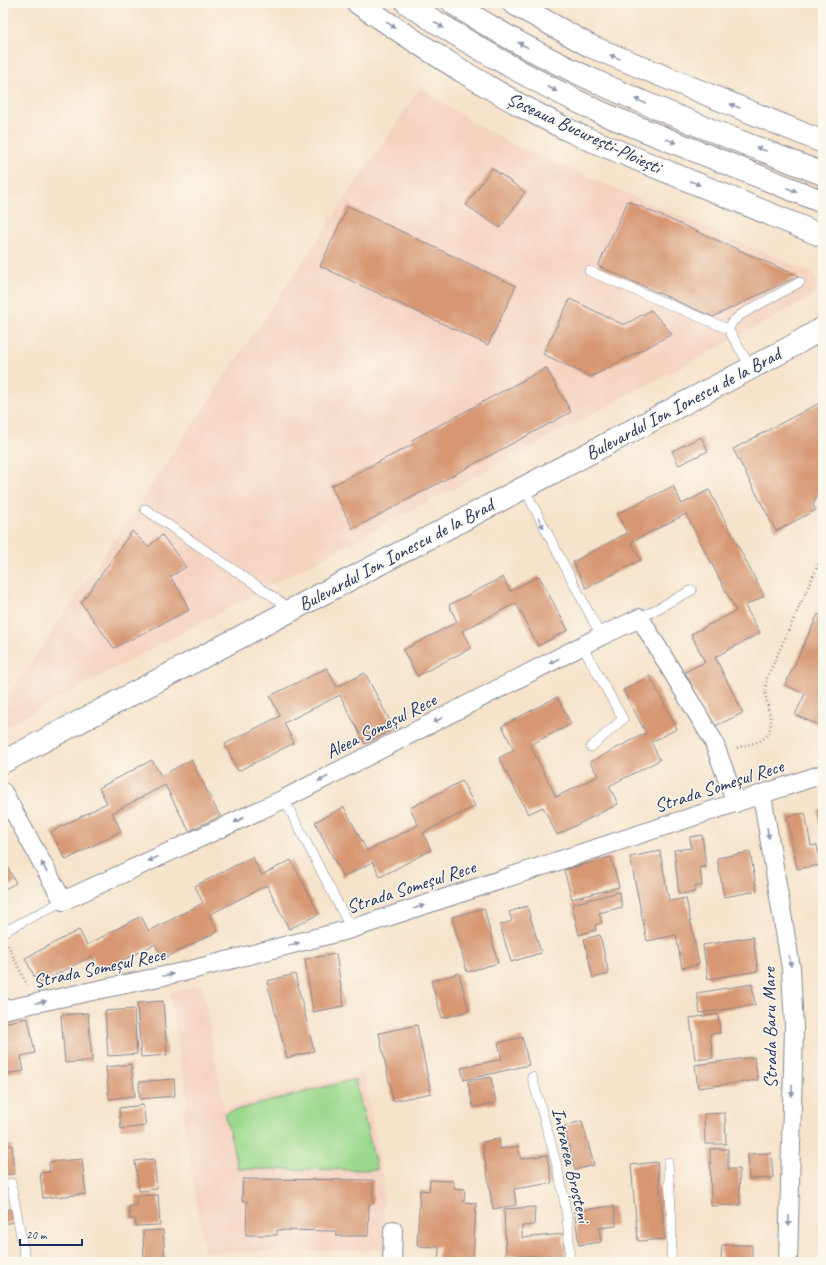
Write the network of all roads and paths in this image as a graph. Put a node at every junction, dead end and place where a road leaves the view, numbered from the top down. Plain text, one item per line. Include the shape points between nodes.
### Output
1 (358, 3) edge
2 (407, 3) edge
3 (453, 3) edge
4 (514, 3) edge
5 (823, 142) edge
6 (823, 174) edge
7 (823, 202) edge
8 (823, 236) edge
9 (589, 271) dead end
10 (800, 282) dead end
11 (823, 328) edge
12 (728, 329) junction
13 (823, 341) edge
14 (789, 348) junction
15 (751, 368) junction
16 (524, 488) junction
17 (145, 510) dead end
18 (823, 554) edge
19 (692, 590) dead end
20 (292, 610) junction
21 (640, 618) junction
22 (601, 636) junction
23 (582, 646) junction
24 (591, 747) dead end
25 (719, 754) junction
26 (3, 762) edge
27 (823, 774) edge
28 (3, 792) edge
29 (762, 795) junction
30 (284, 799) junction
31 (736, 803) junction
32 (63, 901) junction
33 (351, 929) junction
34 (3, 932) edge
35 (6, 942) dead end
36 (36, 1003) junction
37 (3, 1010) edge
38 (532, 1077) dead end
39 (668, 1162) dead end
40 (11, 1183) dead end
41 (393, 1230) dead end
42 (26, 1262) edge
43 (392, 1262) edge
44 (569, 1262) edge
45 (671, 1262) edge
46 (788, 1262) edge

1 -> 8 main road, Șoseaua București-Ploiești via 509,100 558,125
2 -> 7 main road, Șoseaua București-Ploiești via 491,56 604,114
6 -> 3 main road via 582,76 503,34
5 -> 4 main road via 590,46
9 - 12 lane
10 - 12 lane via 742,314
11 - 14 main road, Bulevardul Ion Ionescu de la Brad
12 - 15 lane
13 - 14 main road, Bulevardul Ion Ionescu de la Brad
14 - 15 main road, Bulevardul Ion Ionescu de la Brad
15 - 16 main road, Bulevardul Ion Ionescu de la Brad
16 - 20 main road, Bulevardul Ion Ionescu de la Brad
16 -> 22 lane
17 - 20 lane
18 - 25 path via 767,678 765,692 771,722 769,734 760,741
19 - 21 lane
20 - 26 main road, Bulevardul Ion Ionescu de la Brad
21 - 22 street, Aleea Someșul Rece
21 - 25 street
22 - 23 street, Aleea Someșul Rece
23 - 24 lane via 623,719
23 -> 30 street, Aleea Someșul Rece
25 - 31 street
27 - 29 street, Strada Someșul Rece
32 -> 28 street
29 - 31 street, Strada Someșul Rece
29 -> 46 street, Strada Baru Mare via 791,968 794,1028
30 -> 32 street, Aleea Someșul Rece
30 - 33 lane
33 -> 31 street, Strada Someșul Rece
32 - 34 lane
36 -> 33 street, Strada Someșul Rece via 187,971
35 - 36 path
36 - 37 street, Strada Someșul Rece
38 - 44 lane, Intrarea Broșteni via 561,1181 570,1241
39 - 45 lane via 672,1225
40 - 42 lane
41 - 43 street

